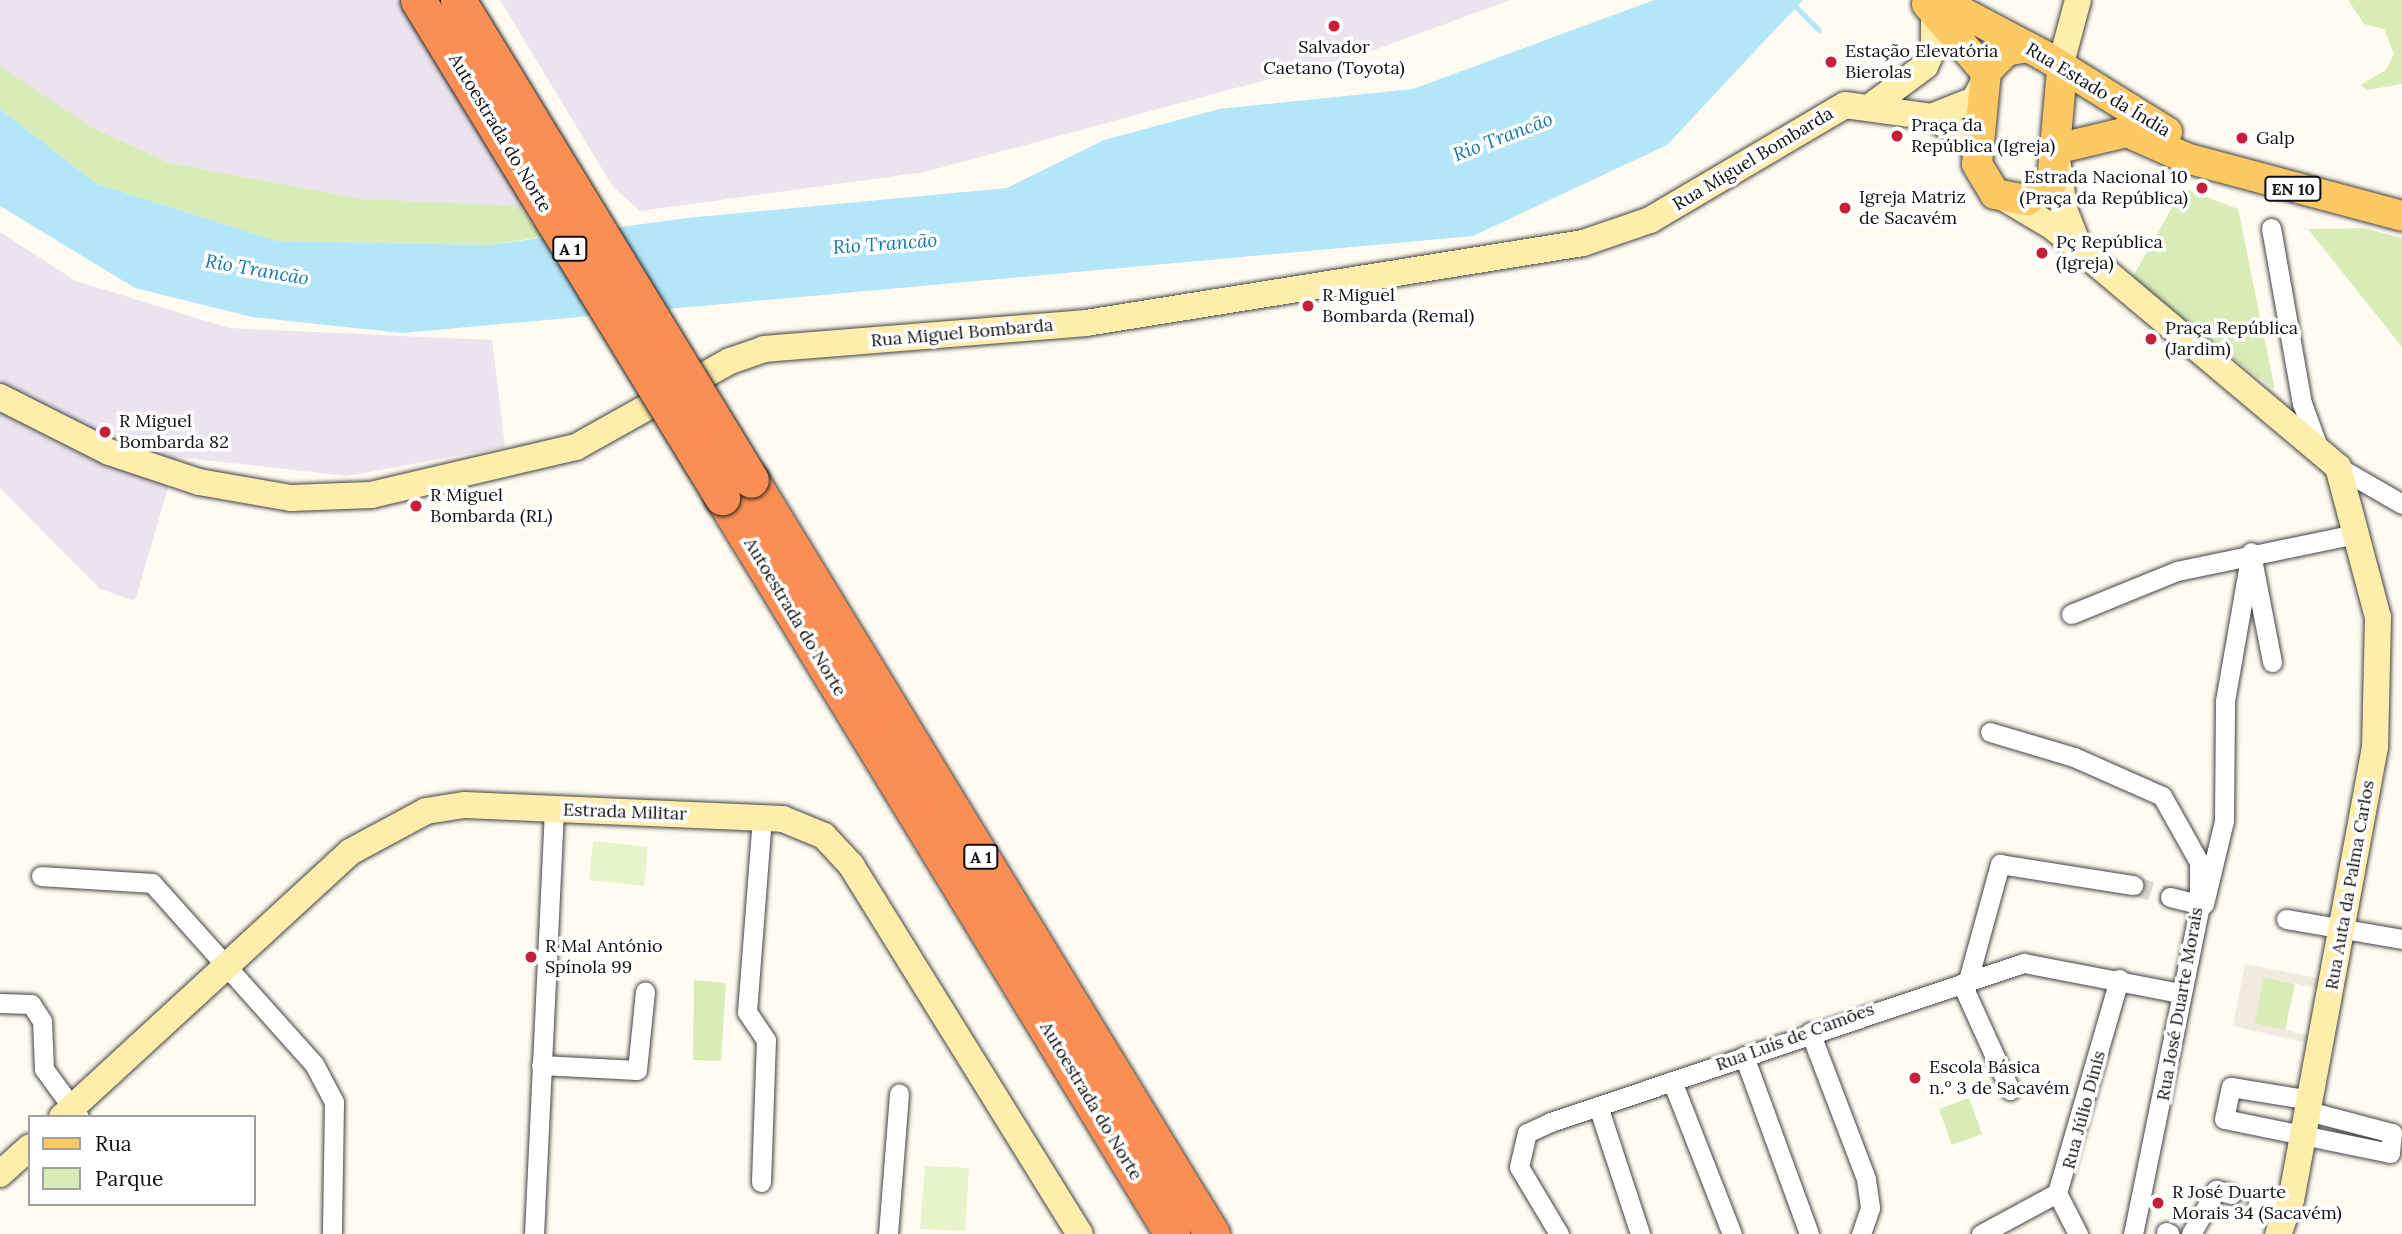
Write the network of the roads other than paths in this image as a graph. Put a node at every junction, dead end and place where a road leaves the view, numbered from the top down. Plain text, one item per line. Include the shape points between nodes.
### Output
1 (418, 0) edge
2 (458, 0) edge
3 (1932, 4) edge
4 (2074, 9) edge
5 (2029, 48) junction
6 (2061, 69) junction
7 (1985, 77) junction
8 (1870, 107) junction
9 (1931, 117) junction
10 (2059, 157) junction
11 (1977, 159) junction
12 (2218, 163) junction
13 (2006, 199) junction
14 (2402, 216) edge
15 (2271, 228) dead end
16 (2080, 249) junction
17 (0, 397) edge
18 (2318, 447) junction
19 (2338, 467) junction
20 (737, 488) junction
21 (2402, 505) edge
22 (2355, 534) junction
23 (2251, 552) junction
24 (2071, 614) dead end
25 (2272, 662) dead end
26 (1990, 732) dead end
27 (554, 809) junction
28 (762, 818) junction
29 (41, 876) dead end
30 (2133, 885) tunnel mouth
31 (2170, 897) tunnel mouth
32 (2199, 907) junction
33 (2286, 919) dead end
34 (2343, 928) junction
35 (2402, 939) edge
36 (229, 962) junction
37 (1965, 978) junction
38 (2119, 979) junction
39 (645, 991) dead end
40 (2180, 993) junction
41 (0, 1003) edge
42 (1810, 1031) junction
43 (1744, 1056) junction
44 (541, 1065) junction
45 (1672, 1081) junction
46 (2010, 1090) dead end
47 (899, 1094) dead end
48 (1598, 1106) junction
49 (71, 1114) edge
50 (28, 1149) edge
51 (0, 1174) edge
52 (761, 1182) dead end
53 (2057, 1194) junction
54 (2231, 1194) tunnel mouth
55 (2258, 1202) tunnel mouth
56 (2282, 1222) edge
57 (1551, 1230) edge
58 (332, 1234) edge
59 (534, 1234) edge
60 (888, 1234) edge
61 (1080, 1234) edge
62 (1172, 1234) edge
63 (1212, 1234) edge
64 (1640, 1234) edge
65 (1732, 1234) edge
66 (1809, 1234) edge
67 (1861, 1234) edge
68 (1981, 1234) edge
69 (2078, 1234) edge
70 (2133, 1234) edge
71 (2191, 1234) edge

1 - 20 highway, Autoestrada do Norte / A 1, bridge
2 - 20 highway, Autoestrada do Norte / A 1, bridge
3 - 5 main road, Rua Estado da Índia / EN 10
3 - 7 main road
3 - 8 street via 1934,47 1926,66
4 - 5 street via 2050,42
4 - 6 street
5 - 6 main road, Rua Estado da Índia / EN 10
5 - 7 main road via 2006,51
6 - 10 main road
6 - 12 main road, Rua Estado da Índia / EN 10
7 - 9 street via 1974,100
7 - 11 main road
8 - 9 street, Rua Miguel Bombarda
8 - 17 street, Rua Miguel Bombarda via 1845,105 1822,113 1661,214 1583,243 1086,323 764,349 730,361 576,447 371,495 291,498 199,482 109,452
9 - 11 street, Rua Miguel Bombarda via 1962,134
10 - 12 main road, Rua Estado da Índia / EN 10 via 2127,132 2186,158
10 - 13 main road via 2042,193
10 - 16 street via 2064,209
11 - 13 main road via 1987,186
12 - 14 main road, Rua Estado da Índia / EN 10
13 - 16 street
15 - 18 street via 2302,403
16 - 18 street via 2235,385
18 - 19 street
19 - 21 street
19 - 22 street, Rua Auta da Palma Carlos
20 - 62 highway, Autoestrada do Norte / A 1
20 - 63 highway, Autoestrada do Norte / A 1
22 - 23 street
22 - 34 street, Rua Auta da Palma Carlos via 2378,617 2378,696
23 - 24 street via 2177,571
23 - 25 street
23 - 32 street via 2225,701 2224,821 2216,872
26 - 32 street, Rua José Duarte Morais via 2074,757 2162,796 2199,862
27 - 28 street, Estrada Militar
27 - 36 street, Estrada Militar via 465,805 426,811 389,827 350,852
27 - 44 street
28 - 52 street via 747,1012 766,1040
28 - 61 street, Estrada Militar via 783,819 824,836 851,865
29 - 36 street via 152,883
30 - 37 street via 2000,864
31 - 32 street
32 - 40 street, Rua José Duarte Morais
33 - 34 street
34 - 35 street
34 - 56 street, Rua Auta da Palma Carlos
36 - 49 street, Estrada Militar
36 - 58 street via 314,1064 334,1102
37 - 38 street, Rua Luís de Camões via 2024,963
37 - 42 street, Rua Luís de Camões
37 - 46 street via 1979,1031
38 - 40 street, Rua Luís de Camões
38 - 53 street, Rua Júlio Dinis
39 - 44 street via 637,1070
40 - 70 street, Rua José Duarte Morais via 2149,1180
41 - 49 street via 31,1004 42,1021 44,1069
42 - 43 street, Rua Luís de Camões
42 - 67 street via 1866,1179 1870,1208
43 - 45 street, Rua Luís de Camões
43 - 66 street
44 - 59 street
45 - 48 street, Rua Luís de Camões
45 - 65 street
47 - 60 street
48 - 57 street, Rua Luís de Camões via 1527,1133 1518,1149 1518,1167
48 - 64 street
50 - 51 street
53 - 68 street
53 - 69 street
54 - 71 street via 2216,1190
55 - 56 street

